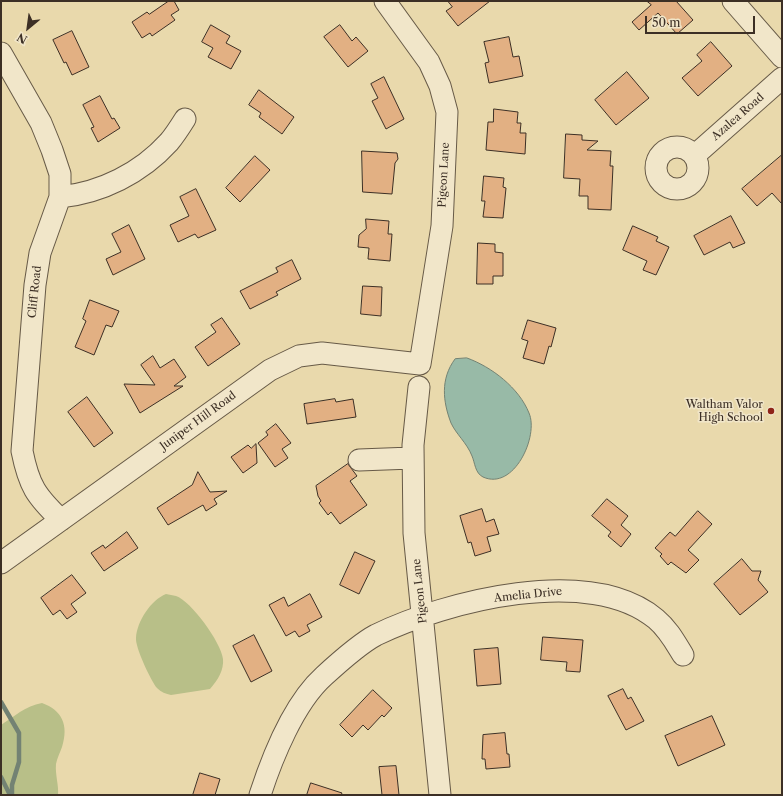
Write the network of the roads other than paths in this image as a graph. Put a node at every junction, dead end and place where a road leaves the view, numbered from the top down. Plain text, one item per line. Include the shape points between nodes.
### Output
1 (385, 1) edge
2 (733, 1) edge
3 (782, 57) edge
4 (4, 63) edge
5 (782, 78) edge
6 (185, 120) dead end
7 (694, 156) dead end
8 (60, 197) junction
9 (420, 364) joint
10 (419, 387) dead end
11 (412, 458) junction
12 (359, 460) dead end
13 (61, 520) junction
14 (1, 563) edge
15 (422, 615) junction
16 (683, 655) dead end
17 (260, 795) edge
18 (440, 795) edge

1 - 9 street, Pigeon Lane via 429,62 440,86 447,112 442,226
2 - 3 street
4 - 8 street, Cliff Road via 41,123 60,174
5 - 7 street, Azalea Road
6 - 8 street via 156,155 122,177 101,189 82,195
8 - 13 street, Cliff Road via 40,253 35,285 22,451 26,472 35,493
9 - 13 street, Juniper Hill Road via 322,353 299,356 270,370
10 - 11 street, Pigeon Lane
11 - 12 street
11 - 15 street, Pigeon Lane via 414,533
13 - 14 street, Juniper Hill Road
15 - 16 street, Amelia Drive via 522,593 558,590 590,592 637,607 656,619 672,635
15 - 17 street, Amelia Drive via 374,636 322,677 298,708 281,740
15 - 18 street, Pigeon Lane

